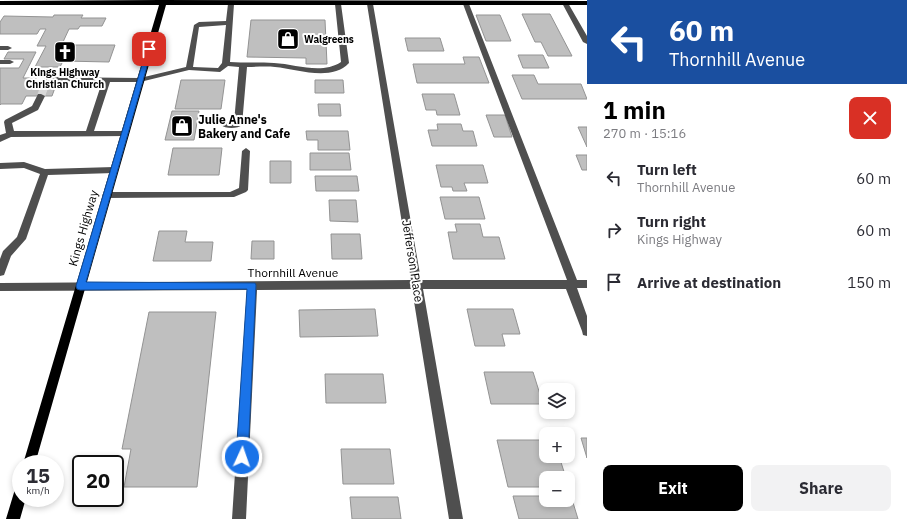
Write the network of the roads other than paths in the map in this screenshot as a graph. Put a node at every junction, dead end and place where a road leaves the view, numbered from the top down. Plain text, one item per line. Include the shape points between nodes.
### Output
1 (106, 2) edge
2 (163, 2) edge
3 (585, 2) edge
4 (0, 3) edge
5 (231, 4) junction
6 (338, 4) junction
7 (370, 4) junction
8 (466, 4) junction
9 (565, 4) junction
10 (230, 23) junction
11 (587, 42) edge
12 (0, 48) edge
13 (8, 48) dead end
14 (0, 62) edge
15 (10, 62) dead end
16 (226, 64) junction
17 (243, 65) junction
18 (189, 68) junction
19 (107, 80) junction
20 (140, 80) junction
21 (45, 85) dead end
22 (41, 96) tunnel mouth
23 (4, 122) edge
24 (225, 125) dead end
25 (10, 134) junction
26 (89, 134) junction
27 (125, 134) junction
28 (0, 139) edge
29 (246, 151) dead end
30 (0, 166) edge
31 (114, 170) junction
32 (45, 172) junction
33 (107, 195) junction
34 (4, 254) edge
35 (0, 272) edge
36 (572, 284) junction
37 (587, 284) edge
38 (252, 285) junction
39 (417, 285) junction
40 (80, 286) junction
41 (0, 287) edge
42 (587, 331) edge
43 (32, 455) edge
44 (16, 507) edge
45 (13, 519) edge
46 (238, 519) edge
47 (456, 519) edge

1 - 2 main road
1 - 4 main road
2 - 5 main road
2 - 20 main road, Kings Highway
3 - 9 main road
5 - 6 main road
5 - 10 street
6 - 7 main road
6 - 17 street via 345,63 341,67 296,69 274,65
7 - 8 main road
7 - 39 street, Jefferson Place
8 - 9 main road
8 - 36 street
9 - 11 street
10 - 16 street
10 - 18 street via 206,23 196,26
12 - 13 street
14 - 15 street
16 - 17 street
16 - 18 street via 220,70
17 - 24 street via 238,125
18 - 20 street
19 - 20 street
19 - 21 street via 48,79
19 - 26 street
20 - 27 main road, Kings Highway
22 - 23 street via 35,108
23 - 25 street
25 - 26 street
25 - 28 street
26 - 27 street
27 - 31 main road, Kings Highway
29 - 33 street via 243,190 238,193
30 - 32 street via 24,165
31 - 32 street
31 - 33 main road, Kings Highway
32 - 34 street via 21,239
33 - 40 main road, Kings Highway
34 - 35 street
36 - 37 street, Thornhill Avenue
36 - 39 street, Thornhill Avenue
36 - 42 street
38 - 39 street, Thornhill Avenue
38 - 40 street, Thornhill Avenue
38 - 46 street
39 - 47 street, Jefferson Place
40 - 41 street, Thornhill Avenue
40 - 43 main road, Kings Highway
44 - 45 main road

